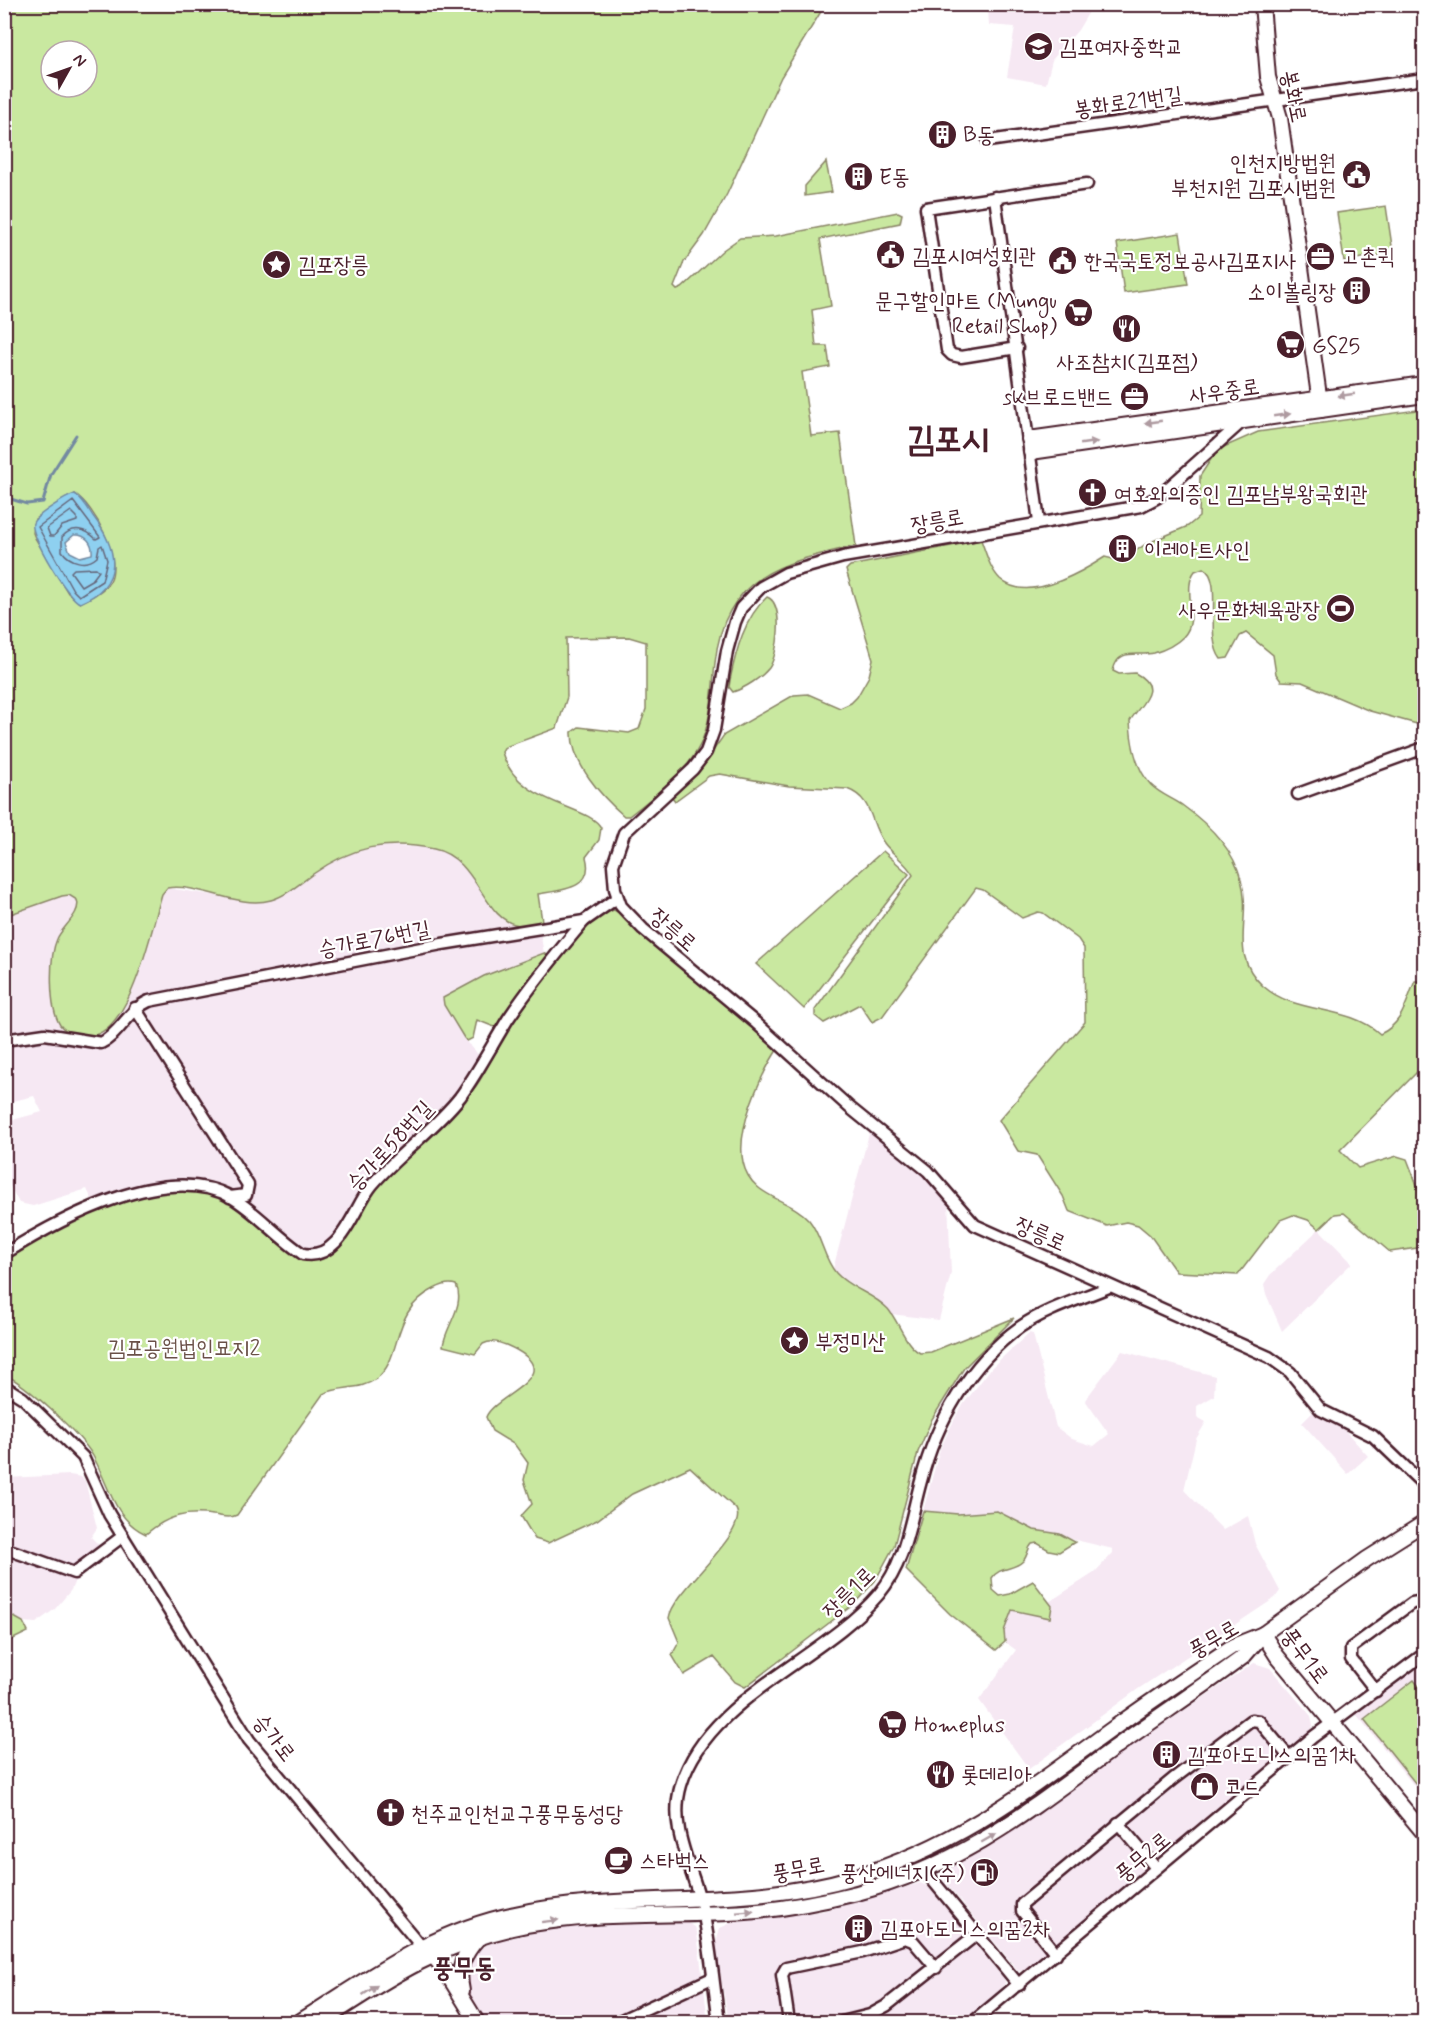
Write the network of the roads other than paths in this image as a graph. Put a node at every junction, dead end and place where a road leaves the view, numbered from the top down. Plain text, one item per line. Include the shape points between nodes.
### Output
1 (1263, 4) edge
2 (1425, 79) edge
3 (1273, 99) junction
4 (988, 141) dead end
5 (1087, 184) dead end
6 (995, 196) junction
7 (1017, 348) junction
8 (1425, 384) edge
9 (1425, 395) edge
10 (1320, 404) junction
11 (1244, 421) junction
12 (1030, 446) junction
13 (1039, 522) junction
14 (1425, 748) edge
15 (1298, 794) dead end
16 (617, 898) junction
17 (584, 921) junction
18 (135, 1008) junction
19 (4, 1040) edge
20 (230, 1197) junction
21 (4, 1254) edge
22 (1109, 1287) junction
23 (4, 1386) edge
24 (1425, 1485) edge
25 (1425, 1523) edge
26 (123, 1536) junction
27 (4, 1548) edge
28 (1425, 1608) edge
29 (1263, 1634) junction
30 (1425, 1654) edge
31 (1376, 1690) junction
32 (1334, 1721) junction
33 (1288, 1757) junction
34 (1118, 1823) junction
35 (1425, 1826) edge
36 (1425, 1833) edge
37 (1156, 1869) junction
38 (925, 1871) junction
39 (699, 1900) junction
40 (704, 1914) junction
41 (977, 1934) junction
42 (480, 1937) junction
43 (427, 1952) junction
44 (1056, 1954) junction
45 (936, 1968) junction
46 (712, 1978) junction
47 (1019, 1985) junction
48 (463, 1999) junction
49 (299, 2022) edge
50 (321, 2022) edge
51 (471, 2022) edge
52 (477, 2022) edge
53 (617, 2022) edge
54 (719, 2022) edge
55 (789, 2022) edge
56 (842, 2022) edge
57 (973, 2022) edge

1 - 3 street, 봉화로
2 - 3 street, 봉화로21번길
3 - 4 street, 봉화로21번길
3 - 10 street, 봉화로 via 1280,118
5 - 6 street
6 - 7 street
6 - 7 street via 926,208 944,342 952,355 961,357
7 - 12 street
8 -> 10 street, 사우중로
9 - 10 street, 사우중로
11 -> 10 street, 사우중로
10 -> 12 street, 사우중로
12 -> 11 street, 사우중로
11 - 13 street, 장릉로 via 1154,501
12 - 13 street
13 - 16 street, 장릉로 via 822,562 786,573 761,587 741,608 735,622 714,730 706,752 685,777 630,825 619,842 613,865
14 - 15 street
16 - 17 street, 승가로76번길
16 - 22 street, 장릉로 via 643,929 928,1170 970,1221
17 - 18 street, 승가로76번길 via 158,999
17 - 20 street, 승가로58번길 via 532,985 461,1095 371,1186 328,1250 303,1254
18 - 19 street, 승가로76번길 via 101,1043 45,1034
18 - 20 street via 248,1185 246,1195
20 - 21 street, 승가로58번길 via 193,1186 148,1188 57,1224
22 - 24 street, 장릉로 via 1209,1328 1279,1364 1321,1410 1373,1437
22 - 39 street, 장릉1로 via 1026,1324 983,1363 958,1394 933,1441 900,1560 881,1592 858,1615 728,1714 699,1747 680,1788 678,1823
23 - 26 street, 승가로 via 23,1398 83,1457
25 - 29 street, 풍무로 via 1367,1559
26 - 27 street via 74,1573
26 - 43 street, 승가로 via 249,1740
28 - 31 street via 1418,1602 1412,1603 1351,1648 1351,1659
29 - 32 street, 풍무1로
38 -> 29 street, 풍무로 via 1014,1822 1243,1657
29 - 39 street, 풍무로 via 1233,1646 949,1841 880,1869 814,1888
30 - 31 street, 풍무2로
31 - 32 street, 풍무2로
32 - 33 street, 풍무2로
32 - 35 street, 풍무1로
32 - 36 street, 풍무1로
33 - 34 street via 1254,1719
33 - 37 street, 풍무2로
34 - 37 street
34 - 44 street via 1021,1905
37 - 44 street, 풍무2로
40 -> 38 street, 풍무로 via 808,1904
38 - 41 street
39 - 40 street, 장릉1로
39 - 43 street, 풍무로 via 534,1910 485,1922
42 -> 40 street, 풍무로 via 555,1920
40 - 46 street, 장릉1로
41 - 45 street
41 - 47 street
42 - 43 street, 풍무로
42 - 48 street via 462,1961 459,1976
43 - 48 street
43 - 49 street, 풍무로
50 -> 43 street, 풍무로
43 - 51 street
44 - 47 street, 풍무2로
45 - 55 street via 913,1941 905,1938 863,1952 786,1968 782,1975
45 - 56 street via 886,2006
46 - 53 street
46 - 54 street, 장릉1로
47 - 57 street, 풍무2로
48 - 52 street

